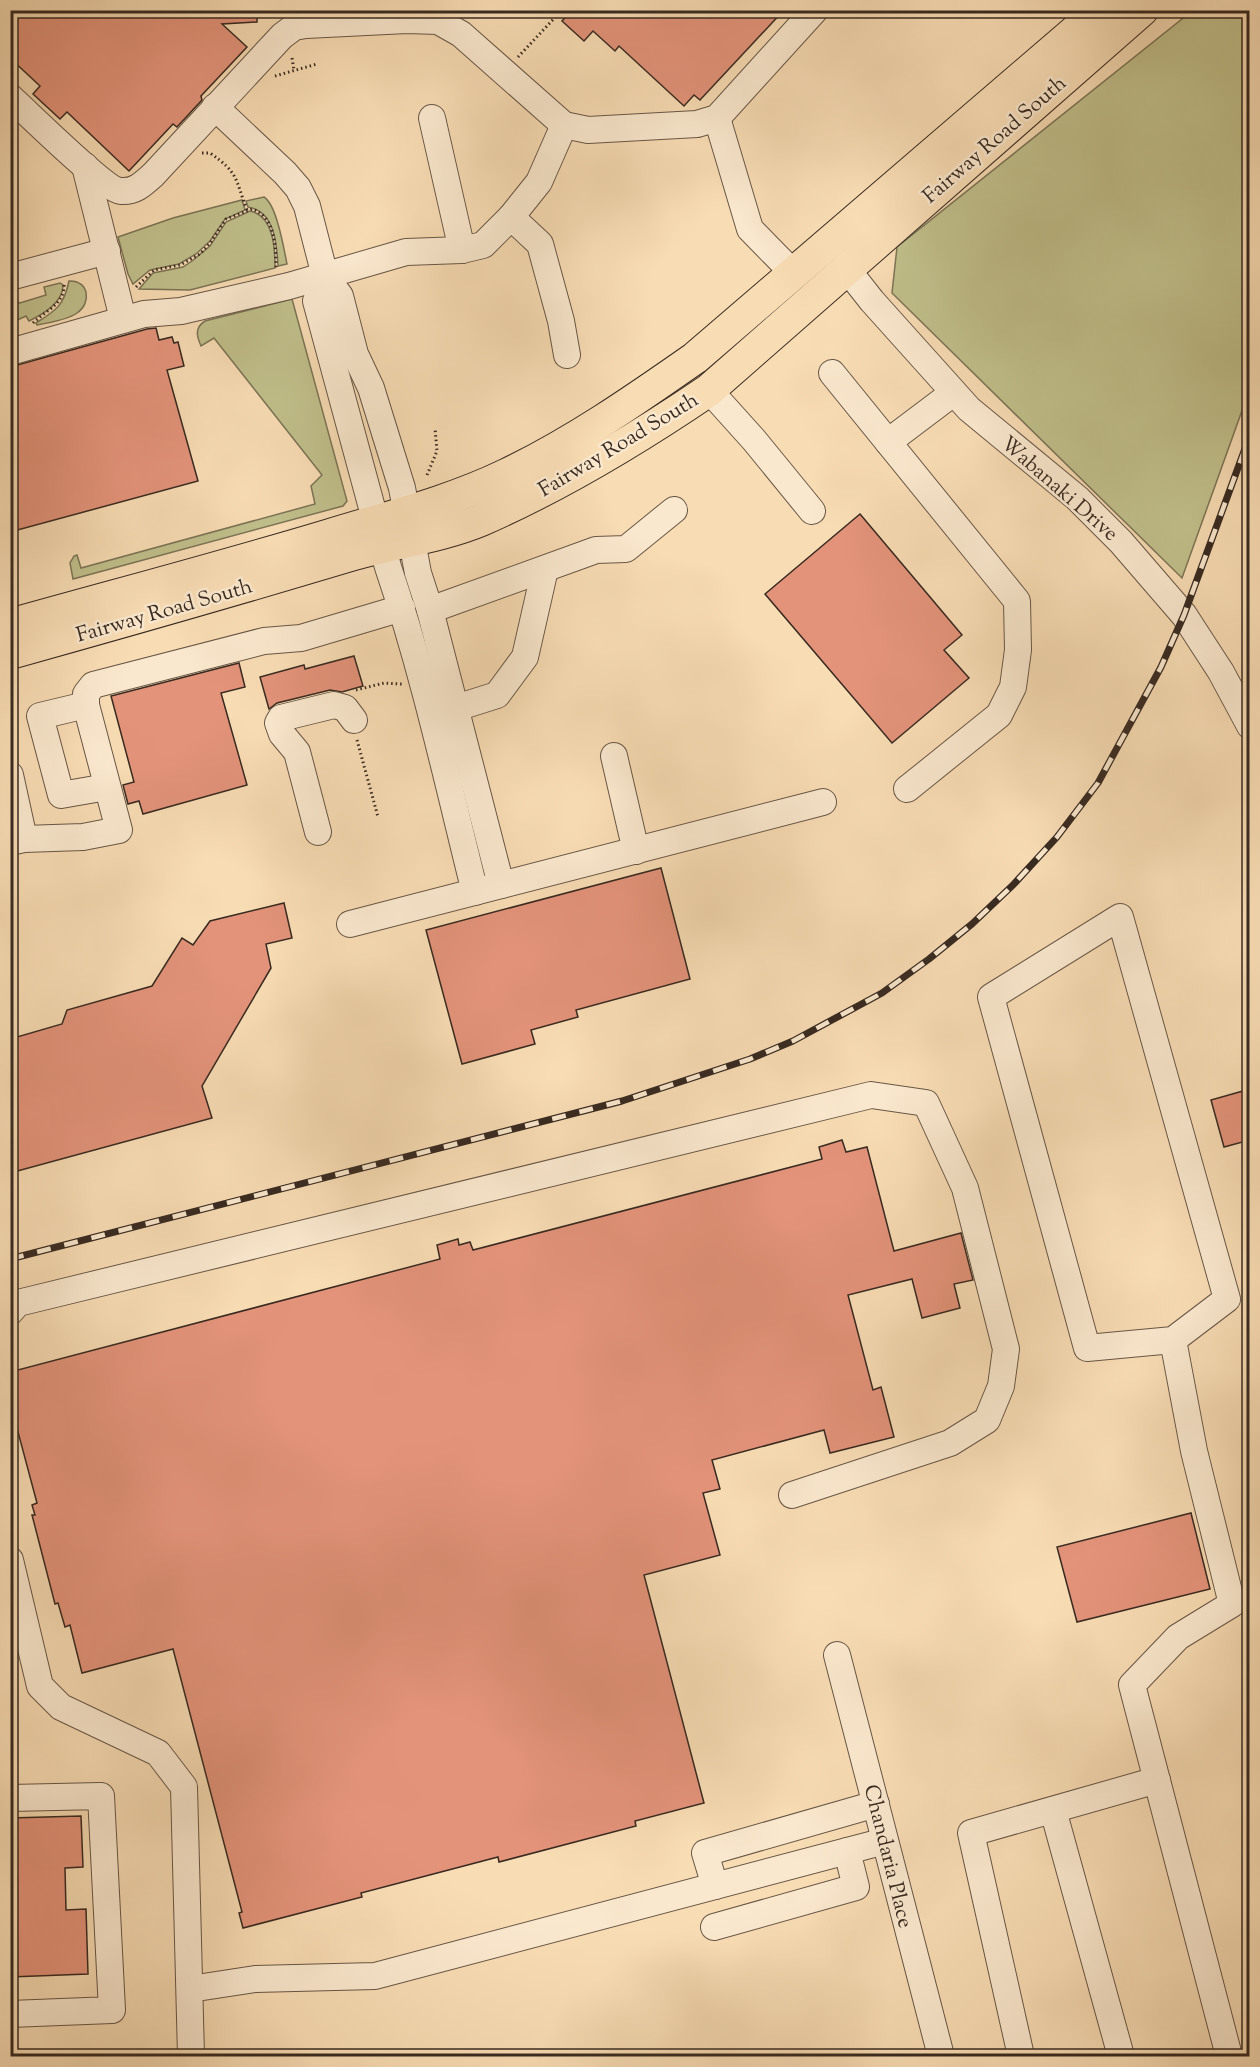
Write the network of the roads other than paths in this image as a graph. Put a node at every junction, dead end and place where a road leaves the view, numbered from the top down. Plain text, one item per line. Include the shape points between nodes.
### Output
1 (815, 10) edge
2 (1100, 10) edge
3 (1142, 10) edge
4 (10, 97) edge
5 (215, 107) junction
6 (432, 118) dead end
7 (717, 118) junction
8 (564, 125) junction
9 (85, 166) junction
10 (512, 217) junction
11 (462, 250) junction
12 (107, 251) junction
13 (846, 268) junction
14 (794, 274) junction
15 (325, 276) junction
16 (10, 277) edge
17 (123, 320) junction
18 (10, 352) edge
19 (567, 355) dead end
20 (832, 373) dead end
21 (709, 390) junction
22 (953, 393) junction
23 (888, 442) junction
24 (674, 510) dead end
25 (812, 511) dead end
26 (395, 530) junction
27 (545, 569) junction
28 (402, 608) junction
29 (430, 610) junction
30 (10, 625) edge
31 (10, 653) edge
32 (86, 705) junction
33 (444, 712) junction
34 (354, 720) dead end
35 (1250, 726) edge
36 (614, 756) dead end
37 (10, 775) edge
38 (107, 787) junction
39 (907, 789) dead end
40 (823, 802) dead end
41 (313, 833) dead end
42 (17, 841) edge
43 (636, 850) junction
44 (501, 885) junction
45 (475, 892) junction
46 (350, 924) dead end
47 (10, 1312) edge
48 (1173, 1340) junction
49 (792, 1495) dead end
50 (10, 1560) edge
51 (837, 1655) dead end
52 (1157, 1780) junction
53 (10, 1798) edge
54 (876, 1804) junction
55 (1053, 1810) junction
56 (885, 1841) junction
57 (847, 1851) junction
58 (715, 1886) junction
59 (714, 1927) dead end
60 (190, 1989) junction
61 (10, 2014) edge
62 (191, 2056) edge
63 (941, 2056) edge
64 (1021, 2056) edge
65 (1121, 2056) edge
66 (1229, 2056) edge

1 - 7 street
2 - 14 main road, Fairway Road South
3 - 13 main road, Fairway Road South
4 - 9 street
5 - 8 street via 294,27 438,21 461,34
5 - 9 street via 137,189 113,189
5 - 15 street via 298,188 307,206
6 - 11 street
7 - 8 street via 697,124 588,130
7 - 14 street via 750,229
8 - 10 street via 539,182
9 - 12 street
10 - 11 street via 483,245
10 - 19 street via 540,244
11 - 15 street via 406,252
12 - 16 street
12 - 17 street
13 - 21 main road, Fairway Road South
13 - 22 street, Wabanaki Drive
14 - 26 main road, Fairway Road South via 695,358 626,406 506,475 454,496
15 - 17 street via 181,311
15 - 26 street via 316,302
15 - 26 street via 339,296 402,488
17 - 18 street
20 - 23 street
21 - 25 street
21 - 26 main road, Fairway Road South via 653,428 532,496 479,520
22 - 23 street
22 - 35 street, Wabanaki Drive via 1077,498 1121,542 1184,615
23 - 39 street via 1017,601 1018,650 1013,687 999,715
24 - 27 street via 626,549 596,550
26 - 28 street
26 - 29 street via 418,573
26 - 30 main road, Fairway Road South via 243,561
26 - 31 main road, Fairway Road South
27 - 29 street
27 - 33 street via 525,657 497,695
28 - 32 street via 301,638 264,641 93,685 86,694
28 - 33 street
29 - 33 street
32 - 38 street
32 - 38 street via 40,716 61,795
33 - 44 street
33 - 45 street
34 - 41 street via 345,708 326,706 281,718 278,723 297,752
36 - 43 street
37 - 42 street
38 - 42 street via 119,830 83,837
40 - 43 street
43 - 44 street
44 - 45 street
45 - 46 street
47 - 49 street via 18,1303 871,1095 926,1103 965,1188 1006,1349 1001,1386 987,1420 950,1443
48 - 48 street via 1227,1299 1120,917 991,997 1087,1348
48 - 52 street via 1194,1451 1232,1604 1178,1638 1132,1685
50 - 60 street via 40,1686 61,1707 158,1753 184,1787
51 - 54 street, Chandaria Place
52 - 55 street
52 - 66 street
53 - 61 street via 101,1796 112,2010
54 - 56 street, Chandaria Place
54 - 58 street via 705,1853
55 - 64 street via 971,1833
55 - 65 street
56 - 57 street
56 - 63 street, Chandaria Place
57 - 58 street
57 - 59 street via 856,1887
58 - 60 street via 375,1976 255,1979
60 - 62 street

